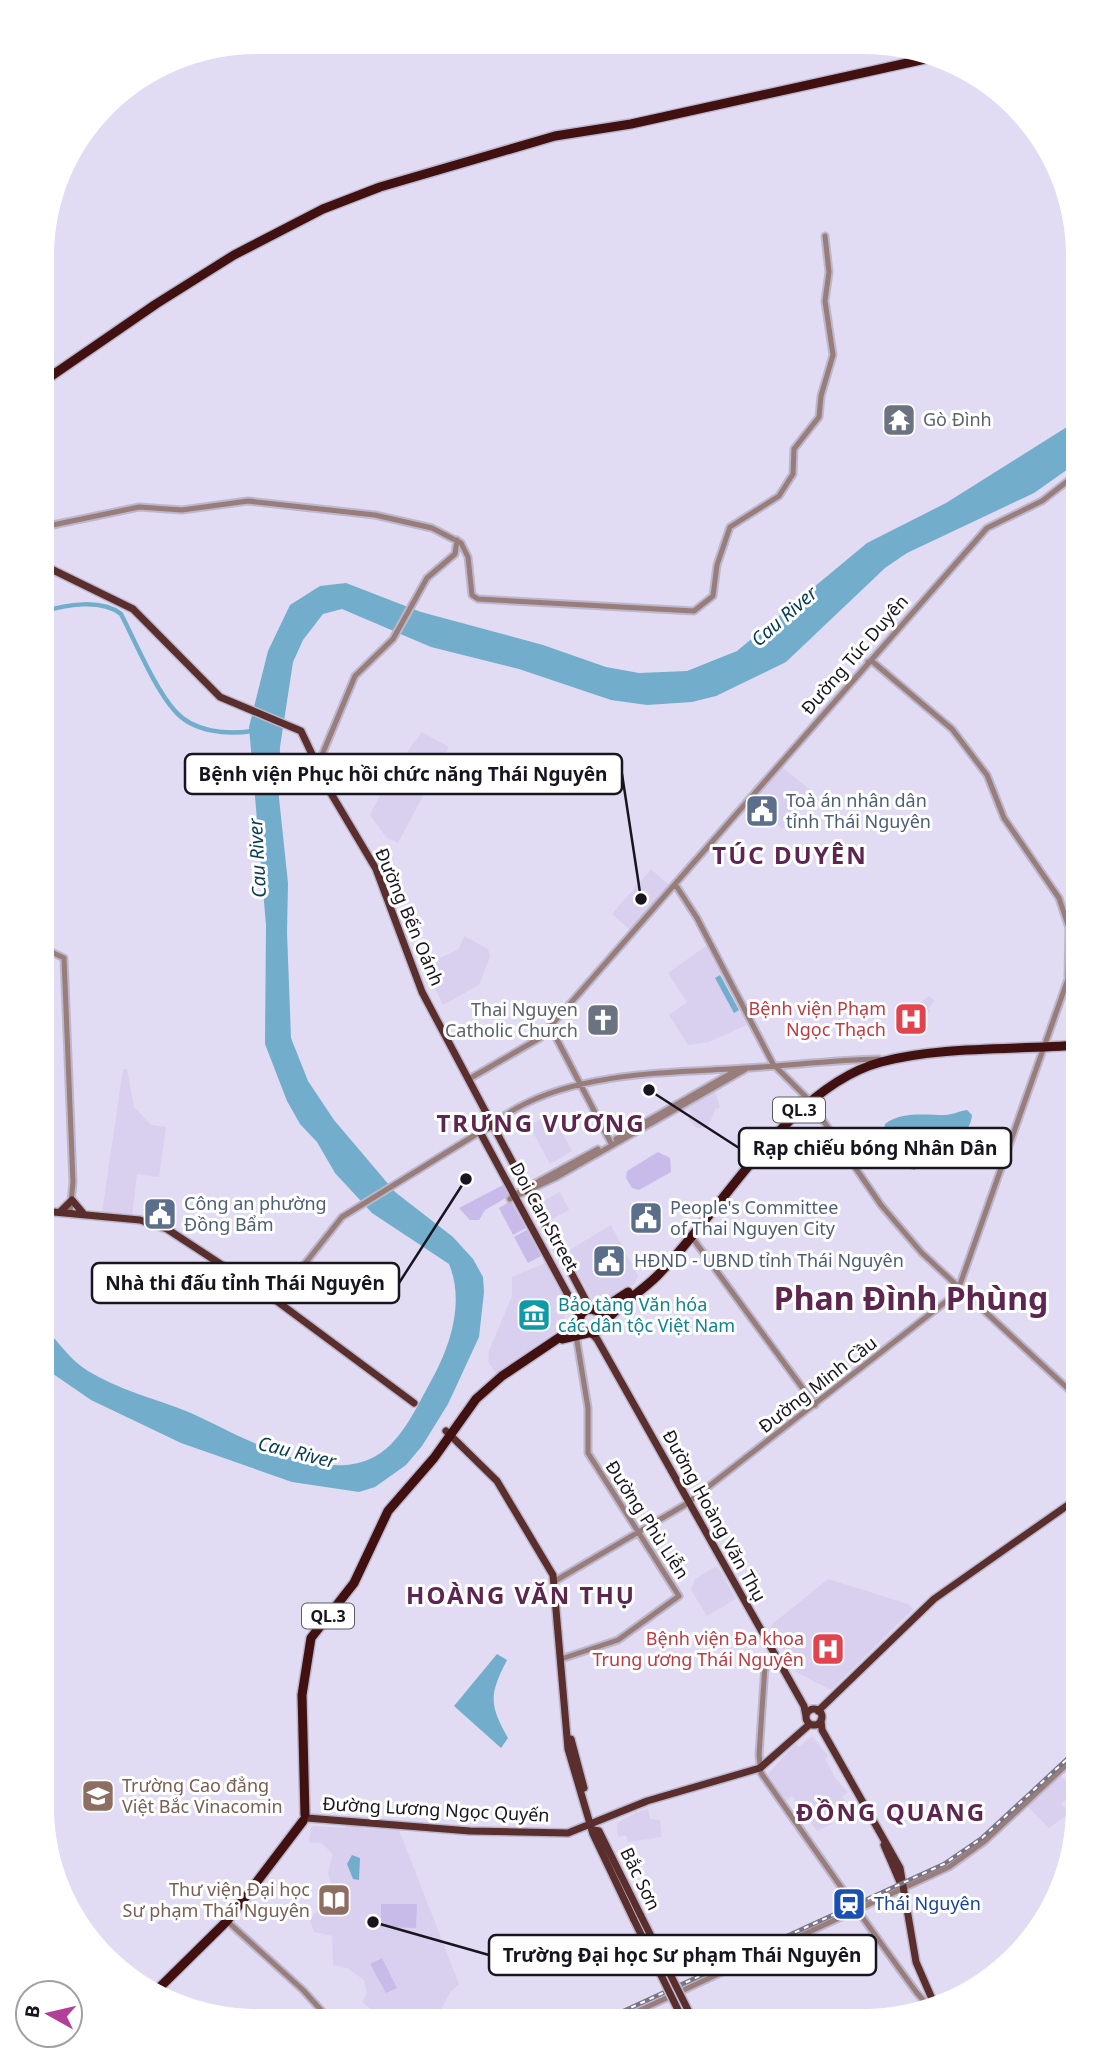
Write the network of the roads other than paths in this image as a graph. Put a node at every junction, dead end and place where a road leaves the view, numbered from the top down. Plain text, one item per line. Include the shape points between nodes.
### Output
1 (912, 60) edge
2 (825, 236) dead end
3 (54, 372) edge
4 (1066, 482) edge
5 (54, 525) edge
6 (457, 540) junction
7 (54, 570) edge
8 (868, 662) junction
9 (317, 767) junction
10 (675, 884) junction
11 (1066, 918) edge
12 (54, 953) edge
13 (1066, 992) edge
14 (550, 1026) junction
15 (1065, 1044) edge
16 (1047, 1046) junction
17 (773, 1064) junction
18 (856, 1065) junction
19 (750, 1067) junction
20 (741, 1068) junction
21 (469, 1079) junction
22 (582, 1086) junction
23 (691, 1099) junction
24 (807, 1099) junction
25 (492, 1125) junction
26 (480, 1132) junction
27 (611, 1144) junction
28 (527, 1190) junction
29 (515, 1196) junction
30 (72, 1200) junction
31 (54, 1212) edge
32 (60, 1212) junction
33 (70, 1213) junction
34 (84, 1214) junction
35 (546, 1225) junction
36 (534, 1231) junction
37 (691, 1236) junction
38 (299, 1271) junction
39 (574, 1281) junction
40 (565, 1286) junction
41 (961, 1289) junction
42 (272, 1298) junction
43 (280, 1303) junction
44 (592, 1310) junction
45 (580, 1318) junction
46 (601, 1326) junction
47 (589, 1333) junction
48 (576, 1335) junction
49 (1065, 1386) edge
50 (633, 1400) junction
51 (414, 1403) dead end
52 (815, 1405) junction
53 (449, 1433) junction
54 (689, 1502) junction
55 (1065, 1507) edge
56 (640, 1533) junction
57 (557, 1580) junction
58 (761, 1628) junction
59 (775, 1657) junction
60 (562, 1658) junction
61 (785, 1670) junction
62 (818, 1713) junction
63 (809, 1722) junction
64 (1065, 1765) edge
65 (760, 1768) junction
66 (850, 1781) junction
67 (305, 1818) junction
68 (593, 1828) junction
69 (901, 1886) junction
70 (859, 1910) junction
71 (638, 1918) junction
72 (227, 1921) junction
73 (162, 1985) edge
74 (931, 1997) edge
75 (923, 1999) edge
76 (320, 2009) edge
77 (643, 2009) edge
78 (678, 2009) edge
79 (687, 2009) edge

1 - 3 highway via 529,137 378,183 306,214 232,254 166,293
2 - 6 street via 829,273 825,301 833,355 820,417 794,449 793,474 779,496 730,527 717,565 713,596 694,611 478,599 472,595 467,554
4 - 8 street, Đường Túc Duyên via 1042,501 987,528
5 - 6 street via 139,507 182,510 251,501 394,518
6 - 9 street via 455,554 430,575 396,634 355,676
7 - 9 main road, Đường Bến Oánh via 133,608 220,697 302,731
8 - 10 street, Đường Túc Duyên
8 - 11 street via 963,739 987,775 1004,818 1049,879
9 - 21 main road, Đường Bến Oánh via 376,869 422,992
10 - 14 street, Đường Túc Duyên
10 - 17 street
12 - 30 street via 64,958
13 - 16 street
14 - 21 street, Đường Túc Duyên via 533,1044
14 - 22 street
15 - 16 highway, QL.3
16 - 18 highway, QL.3
16 - 18 highway, QL.3 via 909,1053
16 - 41 street
17 - 18 street
17 - 19 street
17 - 24 street
18 - 24 highway, QL.3
19 - 20 street
19 - 23 street
20 - 22 street via 658,1072
20 - 23 street
21 - 25 main road, Đường Bến Oánh
22 - 25 street via 548,1096
22 - 27 street
23 - 27 street
24 - 37 highway, QL.3
24 - 41 street via 881,1205
24 - 44 highway, QL.3 via 651,1274 610,1305
25 - 26 main road
25 - 28 main road, Doi Can Street
26 - 29 main road, Doi Can Street
26 - 38 street via 345,1215
27 - 28 street
28 - 29 street
28 - 35 main road, Doi Can Street
29 - 36 main road, Doi Can Street
30 - 32 main road
30 - 33 street
30 - 34 main road
31 - 32 main road
32 - 33 main road
33 - 34 main road
34 - 42 main road via 140,1220 167,1230
35 - 36 street
35 - 39 main road, Doi Can Street
36 - 40 main road, Doi Can Street
37 - 46 highway, QL.3 via 657,1275 613,1310
37 - 52 street
38 - 42 street
38 - 43 street
39 - 40 street
39 - 44 main road, Doi Can Street
40 - 45 main road, Doi Can Street
41 - 49 street
41 - 52 street, Đường Minh Cầu
42 - 43 main road
43 - 51 main road
44 - 45 highway, QL.3
44 - 46 highway via 600,1314
45 - 47 highway via 582,1329
45 - 53 highway, QL.3 via 566,1333 482,1392
46 - 47 highway, QL.3
46 - 50 main road, Đường Hoàng Văn Thụ via 601,1338
47 - 48 highway, QL.3
47 - 50 main road, Đường Hoàng Văn Thụ
48 - 53 highway, QL.3 via 496,1385
48 - 56 street, Đường Phù Liễn via 587,1408 588,1453
50 - 54 main road, Đường Hoàng Văn Thụ
52 - 54 street, Đường Minh Cầu
53 - 57 main road via 497,1481
53 - 67 highway, QL.3 via 388,1511 354,1583 311,1638 302,1696
54 - 56 street, Đường Minh Cầu
54 - 58 main road, Đường Hoàng Văn Thụ
55 - 62 main road via 934,1599
56 - 57 street, Đường Minh Cầu
56 - 60 street, Đường Phù Liễn via 679,1596 622,1638
57 - 60 main road, Bắc Sơn
58 - 59 main road, Đường Hoàng Văn Thụ
58 - 61 main road, Đường Hoàng Văn Thụ
59 - 61 main road, Đường Hoàng Văn Thụ
59 - 65 street via 765,1665
60 - 68 main road, Bắc Sơn via 569,1734
61 - 62 main road, Đường Hoàng Văn Thụ
61 - 63 main road, Đường Hoàng Văn Thụ
62 - 63 main road
62 - 63 main road
62 - 66 main road, Đường Hoàng Văn Thụ via 822,1730
63 - 65 main road, Đường Lương Ngọc Quyến
63 - 66 main road, Đường Hoàng Văn Thụ via 820,1731
64 - 69 street via 974,1850 949,1867
65 - 68 main road, Đường Lương Ngọc Quyến via 646,1801
65 - 70 street
66 - 69 main road, Đường Hoàng Văn Thụ via 897,1862
67 - 68 main road, Đường Lương Ngọc Quyến via 552,1834
67 - 72 highway
68 - 71 main road, Bắc Sơn
69 - 70 street
69 - 74 main road, Đường Hoàng Văn Thụ via 916,1962
70 - 75 street via 870,1932
70 - 77 street
71 - 78 main road, Bắc Sơn, bridge
71 - 79 main road, Bắc Sơn, bridge
72 - 73 highway
72 - 76 street

